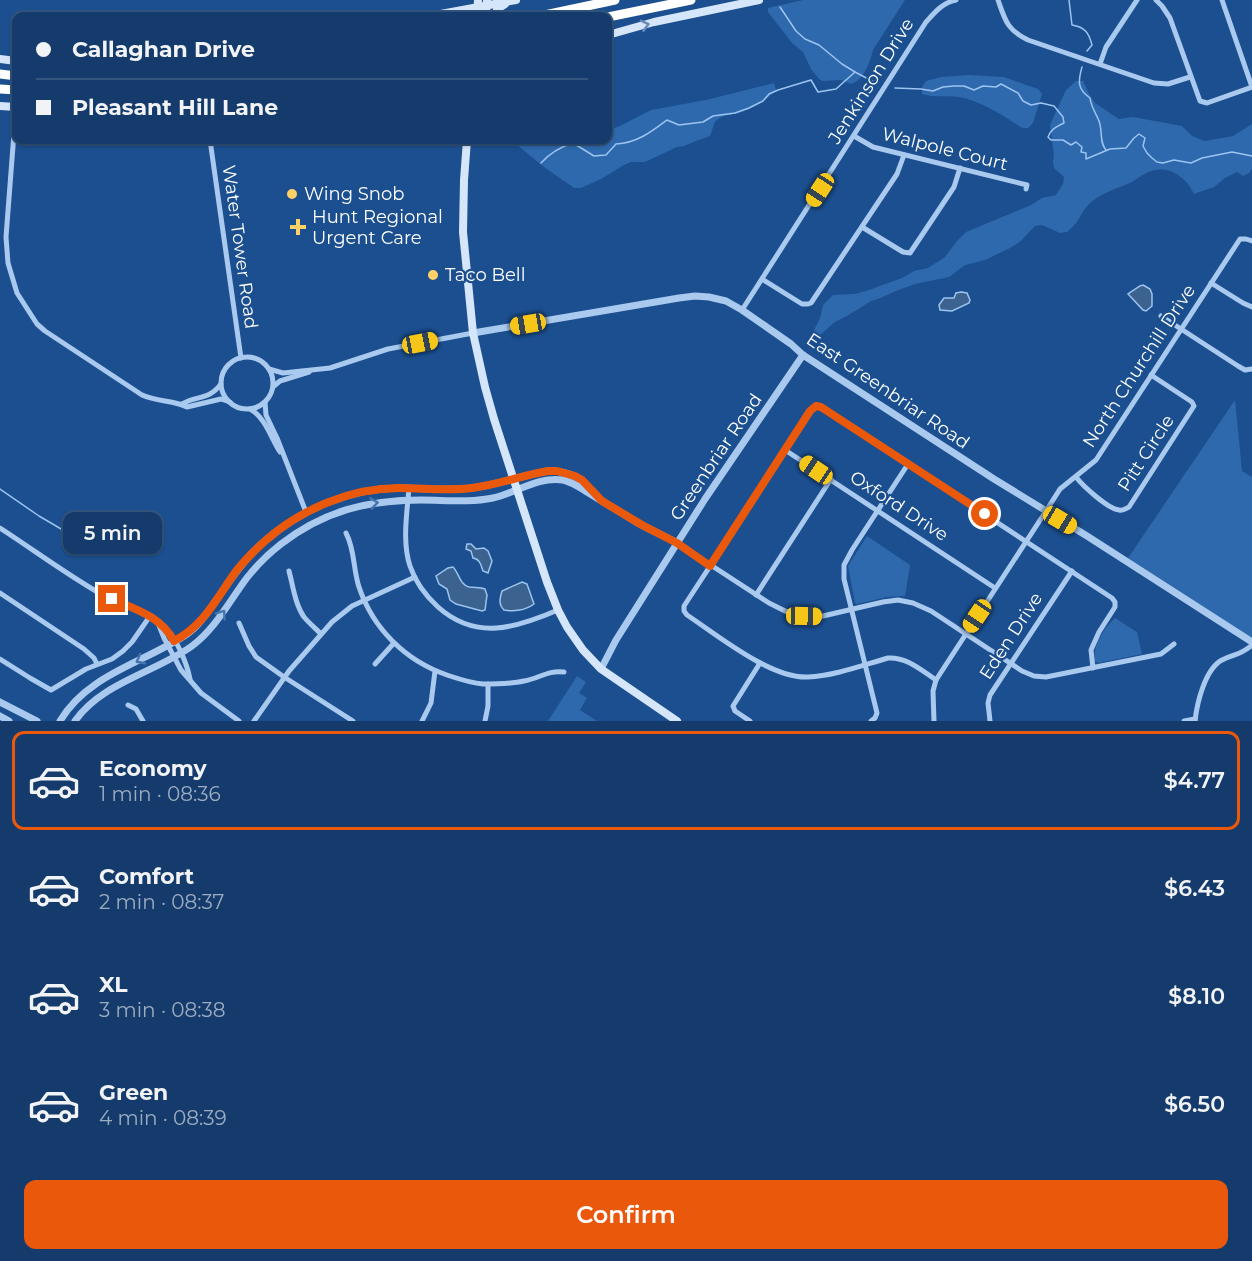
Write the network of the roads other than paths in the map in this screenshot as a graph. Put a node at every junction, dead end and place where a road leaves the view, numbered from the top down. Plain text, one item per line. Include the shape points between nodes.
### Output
1 (510, 0) edge
2 (615, 0) edge
3 (691, 0) edge
4 (759, 0) edge
5 (956, 0) edge
6 (998, 0) edge
7 (1137, 0) edge
8 (1156, 0) edge
9 (1222, 0) edge
10 (487, 3) edge
11 (478, 8) edge
12 (463, 12) edge
13 (497, 12) edge
14 (559, 12) edge
15 (612, 16) edge
16 (612, 34) edge
17 (1100, 64) junction
18 (1190, 77) junction
19 (1252, 87) edge
20 (854, 136) junction
21 (13, 144) edge
22 (211, 144) edge
23 (467, 144) edge
24 (904, 155) junction
25 (960, 168) junction
26 (1026, 189) dead end
27 (862, 227) junction
28 (1252, 241) edge
29 (762, 279) junction
30 (1211, 283) junction
31 (1252, 307) edge
32 (742, 310) junction
33 (1161, 316) dead end
34 (1181, 329) junction
35 (473, 333) junction
36 (803, 355) junction
37 (241, 358) junction
38 (269, 369) junction
39 (1252, 369) edge
40 (313, 370) junction
41 (1151, 375) junction
42 (221, 384) junction
43 (273, 388) junction
44 (230, 402) junction
45 (265, 402) junction
46 (182, 404) junction
47 (248, 409) junction
48 (785, 450) junction
49 (286, 461) junction
50 (908, 464) junction
51 (1076, 477) junction
52 (831, 479) junction
53 (512, 480) junction
54 (410, 488) junction
55 (516, 491) junction
56 (408, 500) junction
57 (602, 501) junction
58 (878, 510) junction
59 (1046, 511) junction
60 (306, 512) junction
61 (311, 524) junction
62 (0, 528) edge
63 (346, 533) dead end
64 (1026, 542) junction
65 (677, 543) junction
66 (252, 554) junction
67 (260, 562) junction
68 (710, 566) junction
69 (290, 571) dead end
70 (1072, 571) junction
71 (415, 577) junction
72 (995, 588) junction
73 (0, 593) edge
74 (756, 595) junction
75 (365, 601) junction
76 (558, 610) junction
77 (851, 610) junction
78 (150, 616) junction
79 (239, 623) dead end
80 (321, 634) junction
81 (966, 634) junction
82 (171, 643) junction
83 (394, 643) junction
84 (1252, 643) edge
85 (1174, 644) dead end
86 (177, 655) junction
87 (0, 659) edge
88 (759, 663) junction
89 (1011, 663) junction
90 (97, 664) junction
91 (375, 664) dead end
92 (866, 664) junction
93 (1093, 668) junction
94 (600, 669) junction
95 (435, 671) junction
96 (564, 672) dead end
97 (284, 677) junction
98 (936, 680) junction
99 (488, 684) junction
100 (0, 702) edge
101 (128, 705) dead end
102 (0, 716) edge
103 (873, 719) edge
104 (1195, 720) edge
105 (9, 721) edge
106 (37, 721) edge
107 (60, 721) edge
108 (75, 721) edge
109 (143, 721) edge
110 (239, 721) edge
111 (254, 721) edge
112 (353, 721) edge
113 (422, 721) edge
114 (485, 721) edge
115 (677, 721) edge
116 (750, 721) edge
117 (934, 721) edge
118 (990, 721) edge
119 (1184, 721) edge

1 - 10 main road
1 - 13 main road
2 - 14 highway
3 - 15 highway
16 -> 4 main road
5 - 20 street, Jenkinson Drive via 937,9 926,22
6 - 17 street via 1006,22 1021,37
7 - 17 street via 1106,47
8 - 18 street via 1170,18
9 - 19 street
10 - 11 main road
11 - 12 main road
17 - 18 street via 1154,83 1168,84
18 - 19 street via 1202,102
20 - 24 street, Walpole Court via 873,147
20 - 29 street, Jenkinson Drive
21 - 46 street via 6,237 8,263 17,293 51,336 142,395
22 - 37 street, Water Tower Road
23 - 35 main road via 464,232
24 - 25 street, Walpole Court
24 - 27 street via 897,174
25 - 26 street, Walpole Court via 1027,185
25 - 27 street via 954,187 910,253
27 - 29 street via 808,304 797,302
28 - 30 street, North Churchill Drive via 1240,239
29 - 32 street, Jenkinson Drive
30 - 31 street
30 - 34 street, North Churchill Drive
32 - 35 street, East Greenbriar Road via 726,301 695,296
32 - 36 street, East Greenbriar Road
33 - 34 street
34 - 39 street via 1245,370
34 - 41 street, North Churchill Drive
35 - 40 street via 388,349
35 - 53 main road via 484,387
36 - 59 street, East Greenbriar Road
36 - 65 street, Greenbriar Road
37 - 38 street via 256,358
37 - 42 street via 226,368
38 - 40 street via 283,373
38 - 43 street
40 - 43 street via 279,381
41 - 51 street, North Churchill Drive via 1096,460
41 - 51 street, Pitt Circle via 1194,406 1129,507 1117,510
42 - 44 street
42 - 46 street via 209,396
43 - 45 street
44 - 46 street via 220,399 187,407
44 - 47 street
45 - 47 street
45 - 49 street via 266,415
47 - 49 street via 262,418
48 - 50 street via 816,406
48 - 52 street, Oxford Drive
48 - 68 street
49 - 60 street
50 - 58 street
50 - 64 street
51 - 59 street, North Churchill Drive via 1057,492
52 - 58 street, Oxford Drive
52 - 74 street
53 - 54 street via 471,489
53 - 55 main road
53 - 57 street via 548,471 566,473 582,480
54 - 56 street
54 - 60 street via 350,495
55 - 56 street via 457,502
55 - 57 street via 555,479 574,483
55 - 76 main road
61 -> 56 street via 363,505
56 - 71 street via 407,545
57 - 65 street
58 - 72 street, Oxford Drive
58 - 77 street via 844,565
59 - 64 street, North Churchill Drive
59 - 84 street, East Greenbriar Road
60 - 61 street
60 - 66 street
61 - 67 street
62 - 78 street via 98,592
63 - 75 street
64 - 70 street
64 - 72 street, North Churchill Drive
65 - 68 street
65 - 94 street, Greenbriar Road
66 - 67 street
66 - 82 street via 197,625
86 -> 67 street via 210,629
68 - 74 street
68 - 88 street via 684,606 685,613
69 - 80 street via 300,611
70 - 89 street, Eden Drive
70 - 93 street via 1116,604 1094,640
71 - 75 street
71 - 76 street via 448,616 472,626 505,628
72 - 81 street, North Churchill Drive
73 - 90 street via 84,648
74 - 77 street via 785,611 804,616
75 - 80 street via 352,606
75 - 83 street
76 - 94 main road
77 - 81 street via 898,600 913,603
77 - 92 street
78 - 82 street via 169,632
78 - 90 street via 123,651
79 - 97 street via 256,657
80 - 97 street
81 - 89 street
81 - 98 street, North Churchill Drive
82 - 86 street
82 -> 107 street via 95,684
83 - 91 street
83 - 95 street
84 - 104 street via 1211,670
85 - 93 street via 1161,654
86 - 108 street via 100,696
86 - 110 street via 181,670 201,693
87 - 90 street via 51,690
88 - 92 street via 805,678
88 - 116 street via 733,706
89 - 93 street via 1034,676 1046,677
89 - 118 street, Eden Drive via 990,695
92 - 98 street via 897,657
92 - 103 street via 877,710
94 - 115 main road
95 - 99 street via 462,681
95 - 113 street via 431,703
96 - 99 street
97 - 111 street
97 - 112 street
98 - 117 street
99 - 114 street
100 - 106 street
101 - 109 street via 136,709
102 - 105 street
104 - 119 street

